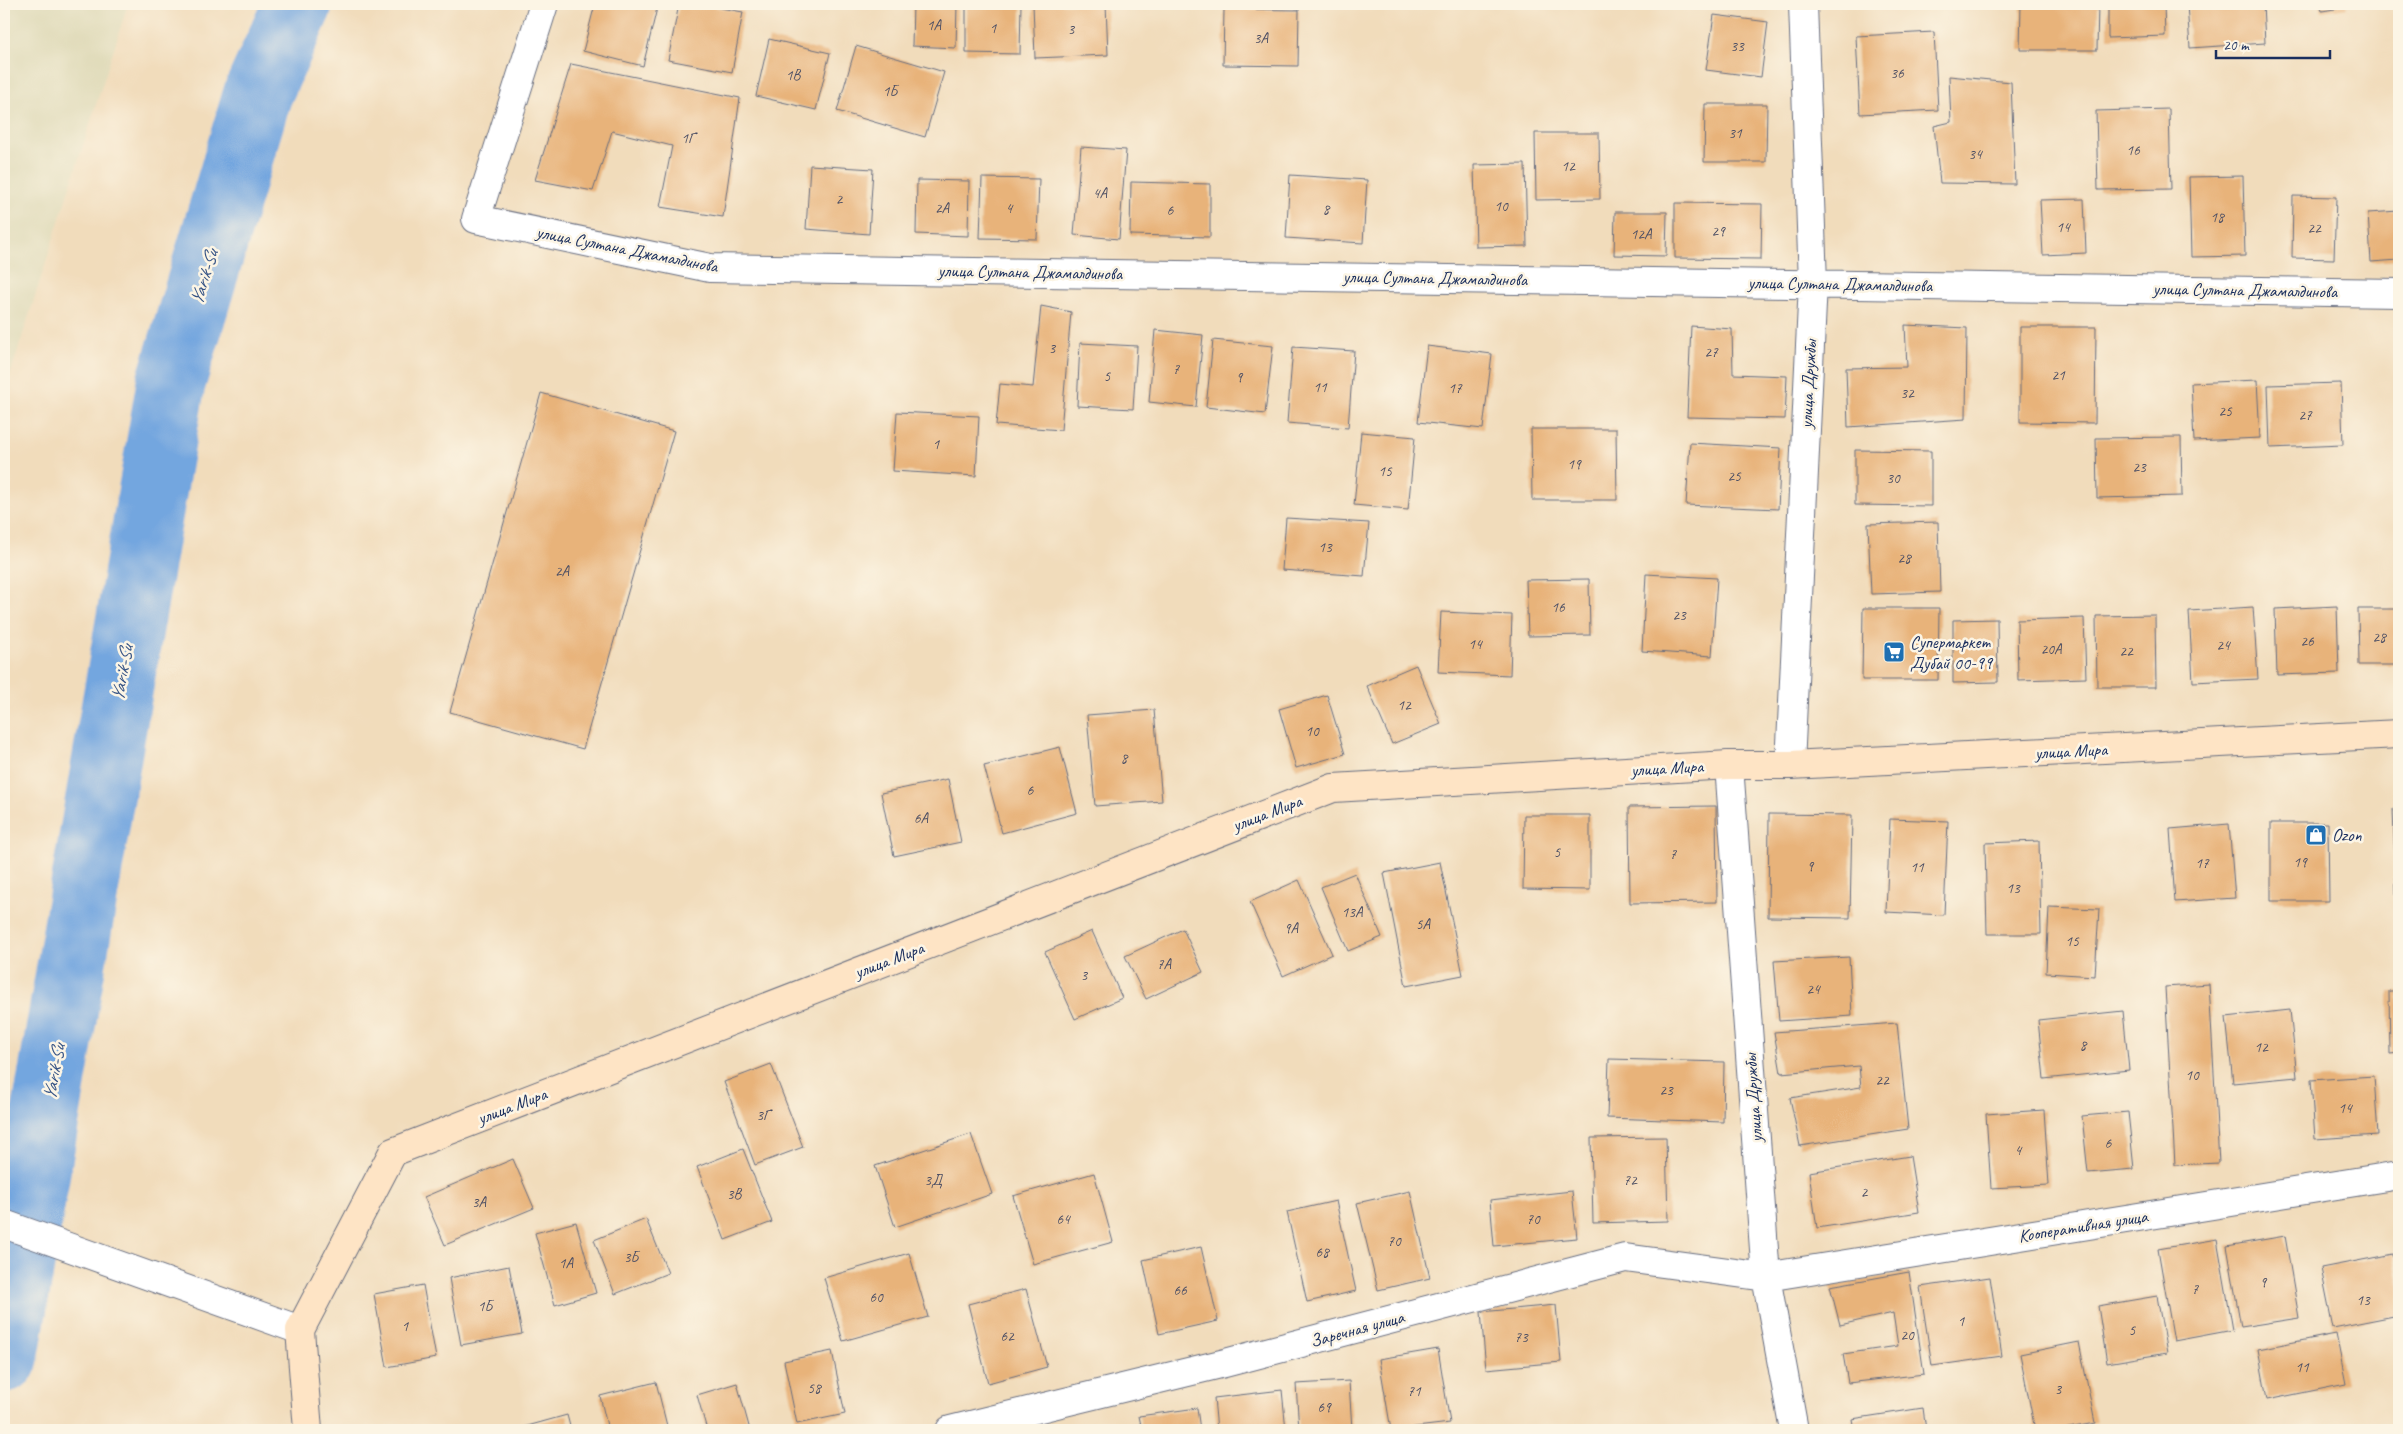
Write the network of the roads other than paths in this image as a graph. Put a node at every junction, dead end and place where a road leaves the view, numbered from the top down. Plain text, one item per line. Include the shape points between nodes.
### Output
1 (544, 4) edge
2 (1803, 4) edge
3 (1813, 283) junction
4 (2399, 293) edge
5 (2399, 734) edge
6 (1729, 765) junction
7 (1790, 765) junction
8 (2399, 1175) edge
9 (4, 1224) edge
10 (1766, 1276) junction
11 (300, 1330) junction
12 (308, 1430) edge
13 (950, 1430) edge
14 (1794, 1430) edge

1 - 3 street, улица Султана Джамалдинова via 476,219 710,268
2 - 3 street, улица Дружбы
3 - 4 street, улица Султана Джамалдинова
3 - 7 street, улица Дружбы
5 - 7 main road, улица Мира
6 - 7 main road, улица Мира
6 - 10 street, улица Дружбы
6 - 11 main road, улица Мира via 1333,788 393,1152
8 - 10 street, Кооперативная улица
9 - 11 street
10 - 13 street, Заречная улица via 1625,1258 1225,1363
10 - 14 street, улица Дружбы
11 - 12 main road

